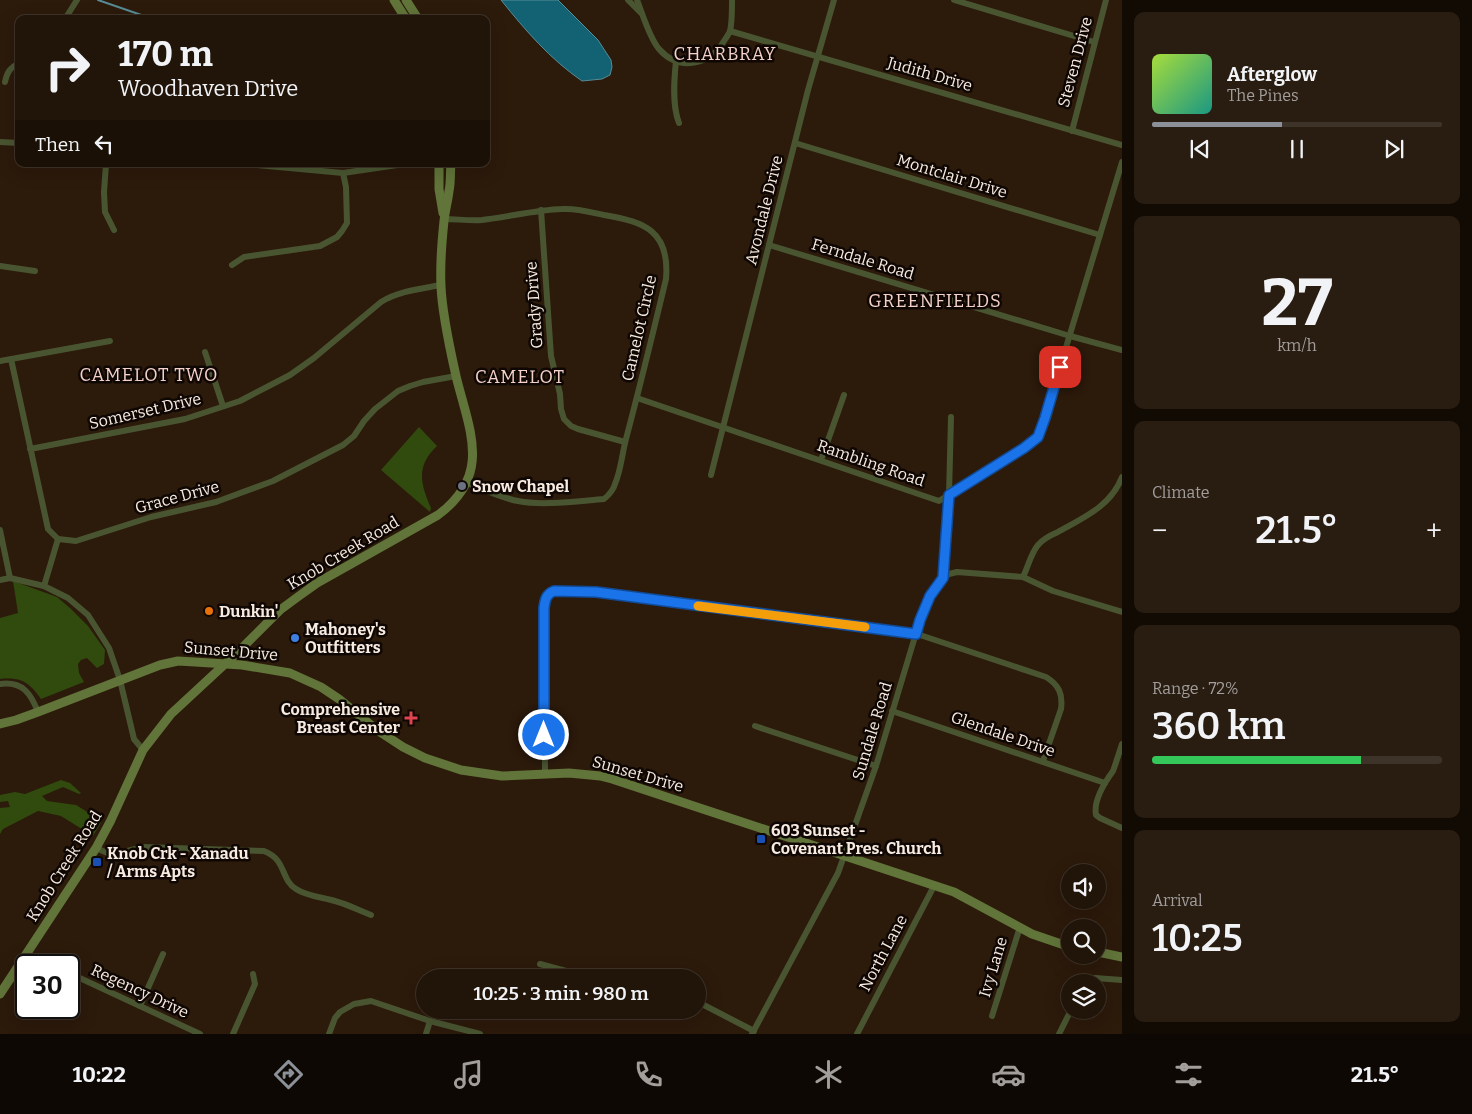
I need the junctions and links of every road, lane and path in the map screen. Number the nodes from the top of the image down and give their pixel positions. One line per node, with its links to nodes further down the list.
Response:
1 (77, 0): 10 (street)
2 (394, 0): 11 (main road)
3 (406, 0): 12 (main road)
4 (628, 0): 13 (street)
5 (637, 0): 13 (street)
6 (732, 0): 14 (street)
7 (834, 0): 16 (street, Avondale Drive)
8 (954, 0): 15 (street)
9 (1106, 0): 15 (street, Steven Drive)
10 (68, 15)
11 (403, 15)
12 (414, 15)
13 (643, 16): 17 (street)
14 (730, 31): 16 (street, Judith Drive); 17 (street)
15 (1094, 42): 21 (street, Steven Drive)
16 (819, 56): 21 (street, Judith Drive); 23 (street, Avondale Drive)
17 (676, 61): 20 (street)
18 (15, 66): 19 (street)
19 (5, 82)
20 (679, 124)
21 (1072, 131): 25 (street, Judith Drive)
22 (0, 142): 24 (street)
23 (796, 143): 38 (street, Montclair Drive); 39 (street, Avondale Drive)
24 (15, 144)
25 (1122, 145)
26 (1122, 162): 38 (street, Rambling Road)
27 (106, 167): 37 (street)
28 (278, 167): 33 (street)
29 (384, 167): 33 (street)
30 (439, 167): 36 (main road, Knob Creek Road)
31 (443, 167): 34 (main road)
32 (451, 167): 34 (main road, Knob Creek Road)
33 (343, 173): 40 (street)
34 (450, 190): 36 (main road, Knob Creek Road)
35 (541, 210): 36 (street, Camelot Circle); 52 (street, Camelot Circle); 56 (street, Grady Drive)
36 (444, 219): 43 (main road, Knob Creek Road)
37 (114, 230)
38 (1100, 235): 44 (street, Rambling Road)
39 (769, 245): 44 (street, Ferndale Road); 55 (street, Avondale Drive)
40 (232, 265)
41 (0, 266): 42 (street)
42 (35, 272)
43 (441, 286): 50 (main road, Knob Creek Road); 53 (street, Somerset Drive)
44 (1070, 336): 46 (street, Ferndale Road); 63 (street, Rambling Road)
45 (110, 341): 48 (street)
46 (1122, 350)
47 (205, 352): 53 (street)
48 (12, 360): 49 (street); 57 (street)
49 (0, 361)
50 (456, 376): 61 (main road, Knob Creek Road); 65 (street, Grace Drive)
51 (844, 395): 58 (street)
52 (637, 398): 55 (street, Rambling Road); 56 (street, Camelot Circle)
53 (223, 406): 57 (street, Somerset Drive)
54 (951, 418): 63 (street, Sundale Road)
55 (723, 427): 58 (street, Rambling Road); 59 (street, Avondale Drive)
56 (625, 442): 61 (street, Camelot Circle)
57 (30, 449): 65 (street)
58 (821, 460): 63 (street, Rambling Road)
59 (711, 475)
60 (1122, 477): 62 (street)
61 (467, 483): 73 (main road, Knob Creek Road)
62 (1119, 492): 66 (street)
63 (949, 495): 68 (street, Sundale Road)
64 (0, 530): 67 (street)
65 (58, 539): 70 (street)
66 (1023, 577): 68 (street); 71 (street)
67 (10, 578): 69 (street); 70 (street)
68 (943, 578): 72 (street, Sundale Road)
69 (0, 580)
70 (44, 586): 74 (street)
71 (1122, 612)
72 (916, 634): 76 (street, Sundale Road); 82 (street); 85 (street)
73 (227, 664): 74 (main road, Sunset Drive); 81 (main road, Knob Creek Road); 85 (main road, Sunset Drive)
74 (120, 680): 77 (main road, Sunset Drive); 81 (street)
75 (0, 684): 77 (street)
76 (892, 711): 82 (street, Glendale Drive); 83 (street, Sundale Road)
77 (38, 712): 78 (main road, Sunset Drive)
78 (0, 724)
79 (755, 726): 83 (street)
80 (1122, 744): 84 (street)
81 (143, 750): 88 (main road, Knob Creek Road)
82 (1043, 761): 86 (street, Glendale Drive)
83 (876, 766): 89 (street, Sundale Road)
84 (1118, 770): 86 (street)
85 (544, 773): 89 (main road, Sunset Drive)
86 (1105, 783): 87 (street)
87 (1122, 828)
88 (96, 848): 91 (street); 94 (main road, Knob Creek Road)
89 (845, 857): 90 (main road, Sunset Drive); 111 (street, Sundale Road)
90 (934, 886): 92 (main road, Sunset Drive); 117 (street, North Lane)
91 (371, 915)
92 (1020, 927): 93 (main road, Sunset Drive); 108 (street, Ivy Lane)
93 (1061, 945)
94 (27, 954)
95 (163, 954): 106 (street)
96 (1106, 954): 97 (main road)
97 (1122, 957)
98 (540, 964): 99 (street)
99 (559, 969)
100 (15, 972): 105 (main road, Knob Creek Road)
101 (253, 974): 113 (street)
102 (80, 978): 106 (street, Regency Drive)
103 (1106, 979): 104 (street)
104 (1122, 980)
105 (0, 994)
106 (140, 1006): 112 (street, Regency Drive)
107 (706, 1006): 111 (street)
108 (992, 1016)
109 (1066, 1019): 118 (street)
110 (430, 1021): 114 (street); 115 (street); 116 (street)
111 (753, 1032)
112 (200, 1034)
113 (233, 1034)
114 (329, 1034)
115 (426, 1034)
116 (480, 1034)
117 (857, 1034)
118 (1059, 1034)

